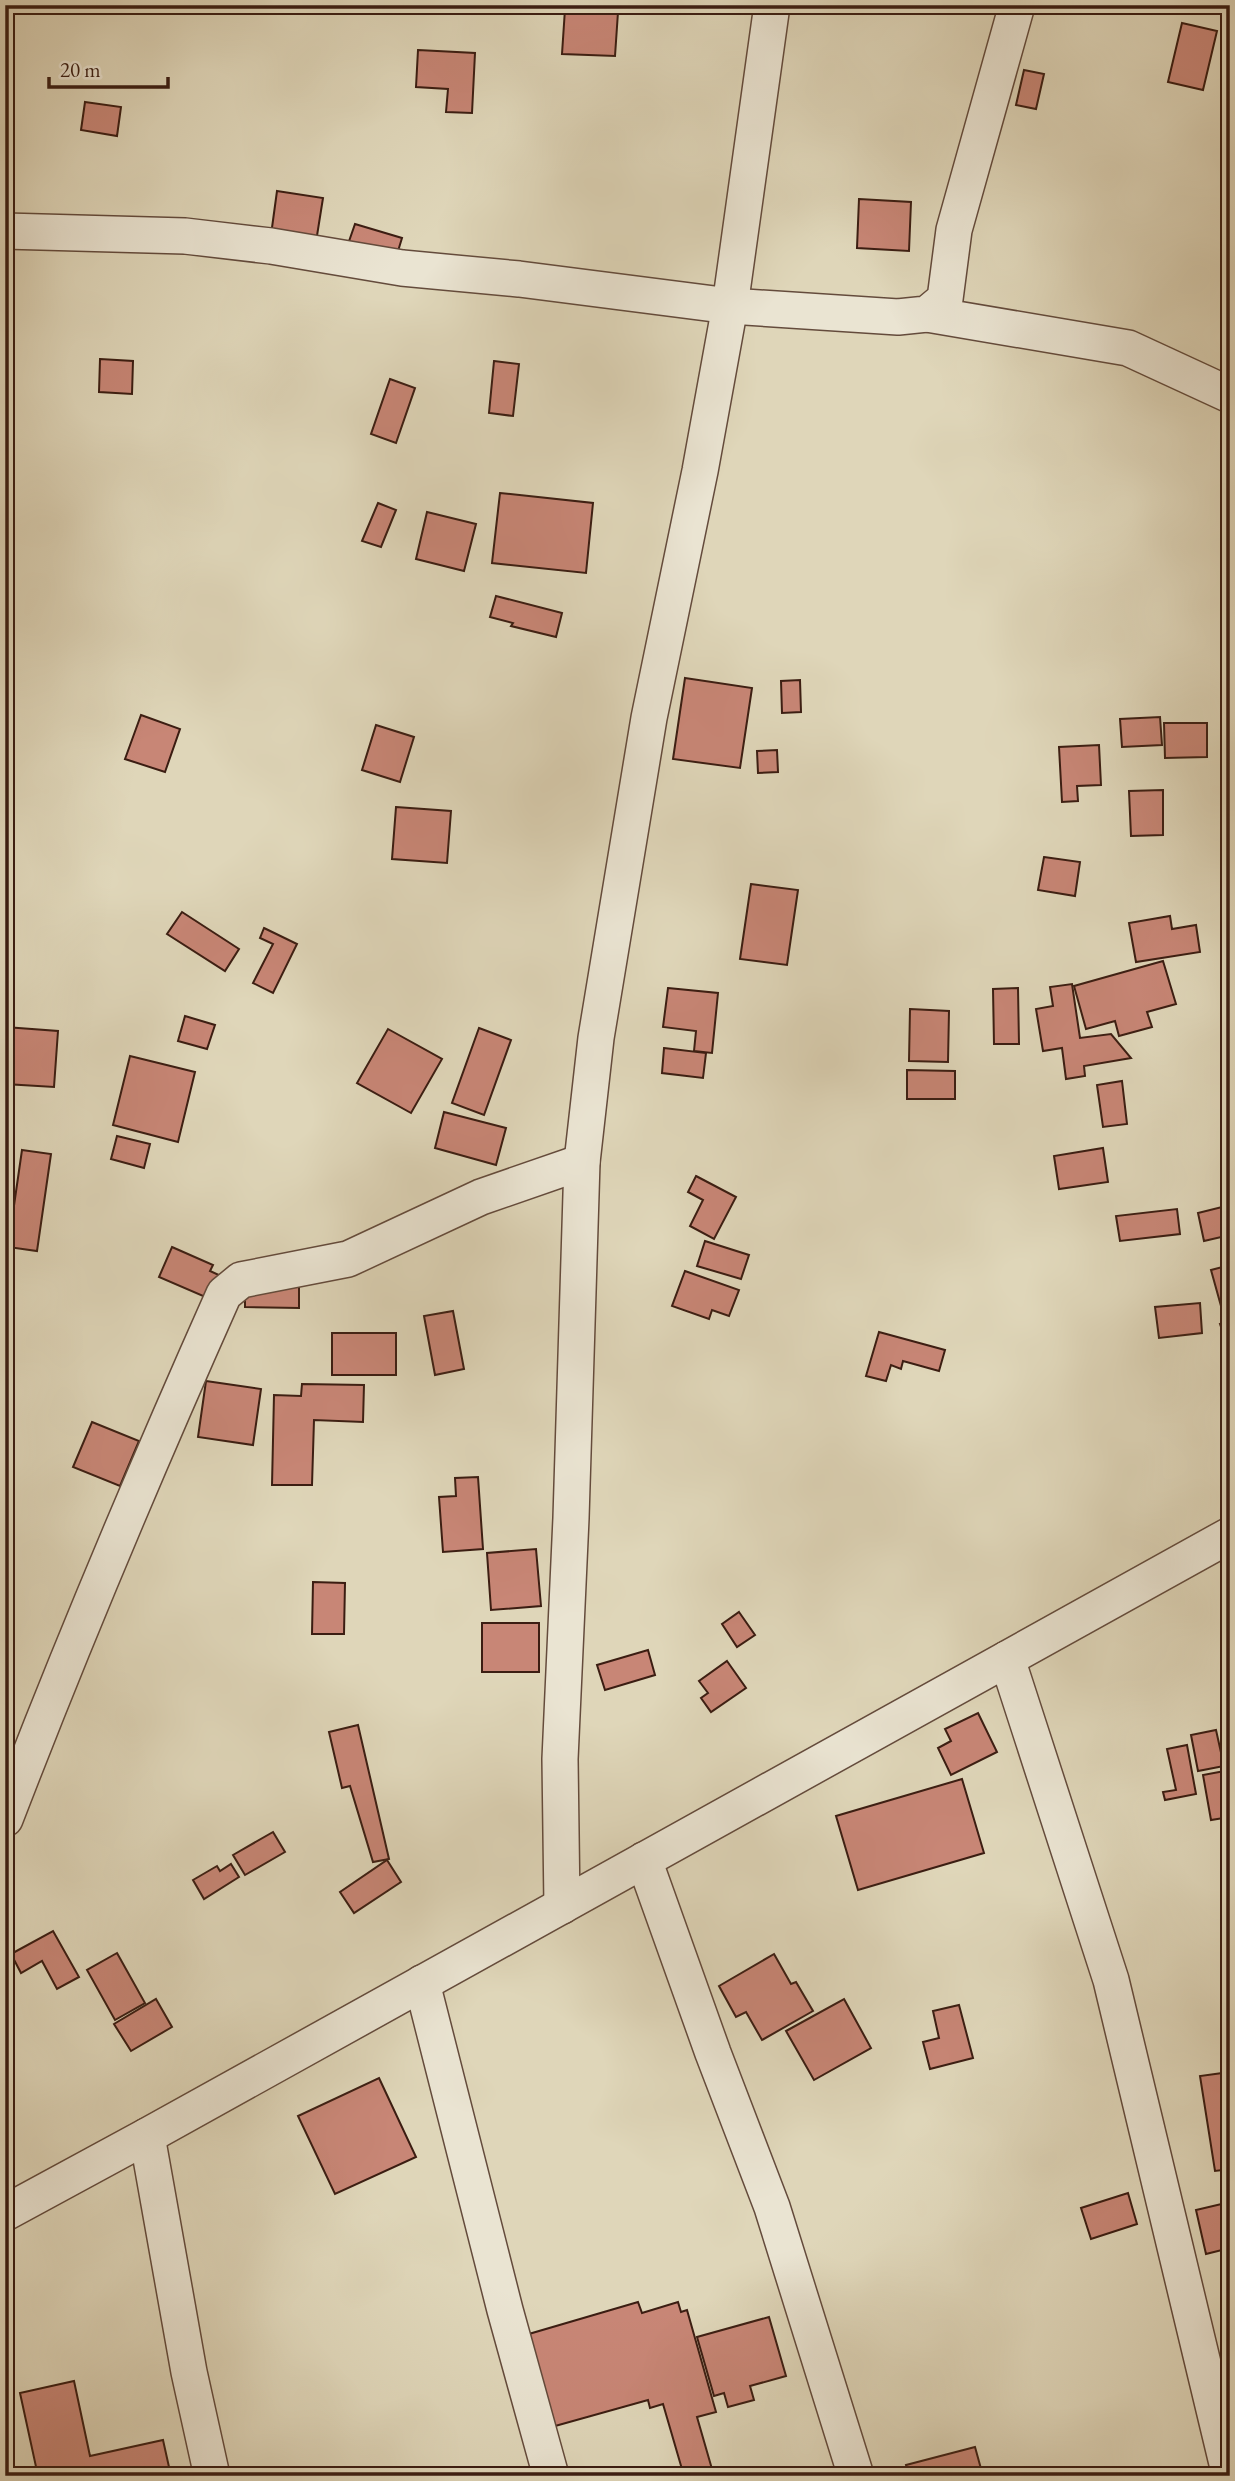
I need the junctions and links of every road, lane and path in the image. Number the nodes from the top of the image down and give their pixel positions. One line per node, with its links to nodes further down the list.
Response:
1 (772, 5): 4 (street)
2 (1017, 5): 5 (street)
3 (5, 231): 4 (street)
4 (730, 306): 5 (street); 7 (street)
5 (927, 314): 6 (street)
6 (1230, 395)
7 (582, 1162): 10 (street); 12 (street)
8 (1230, 1535): 9 (street)
9 (1007, 1659): 11 (street); 19 (street)
10 (5, 1819)
11 (644, 1860): 12 (street); 18 (street)
12 (562, 1906): 13 (street)
13 (422, 1983): 14 (street); 17 (street)
14 (147, 2136): 15 (street); 16 (street)
15 (5, 2213)
16 (212, 2476)
17 (551, 2476)
18 (856, 2476)
19 (1230, 2476)

